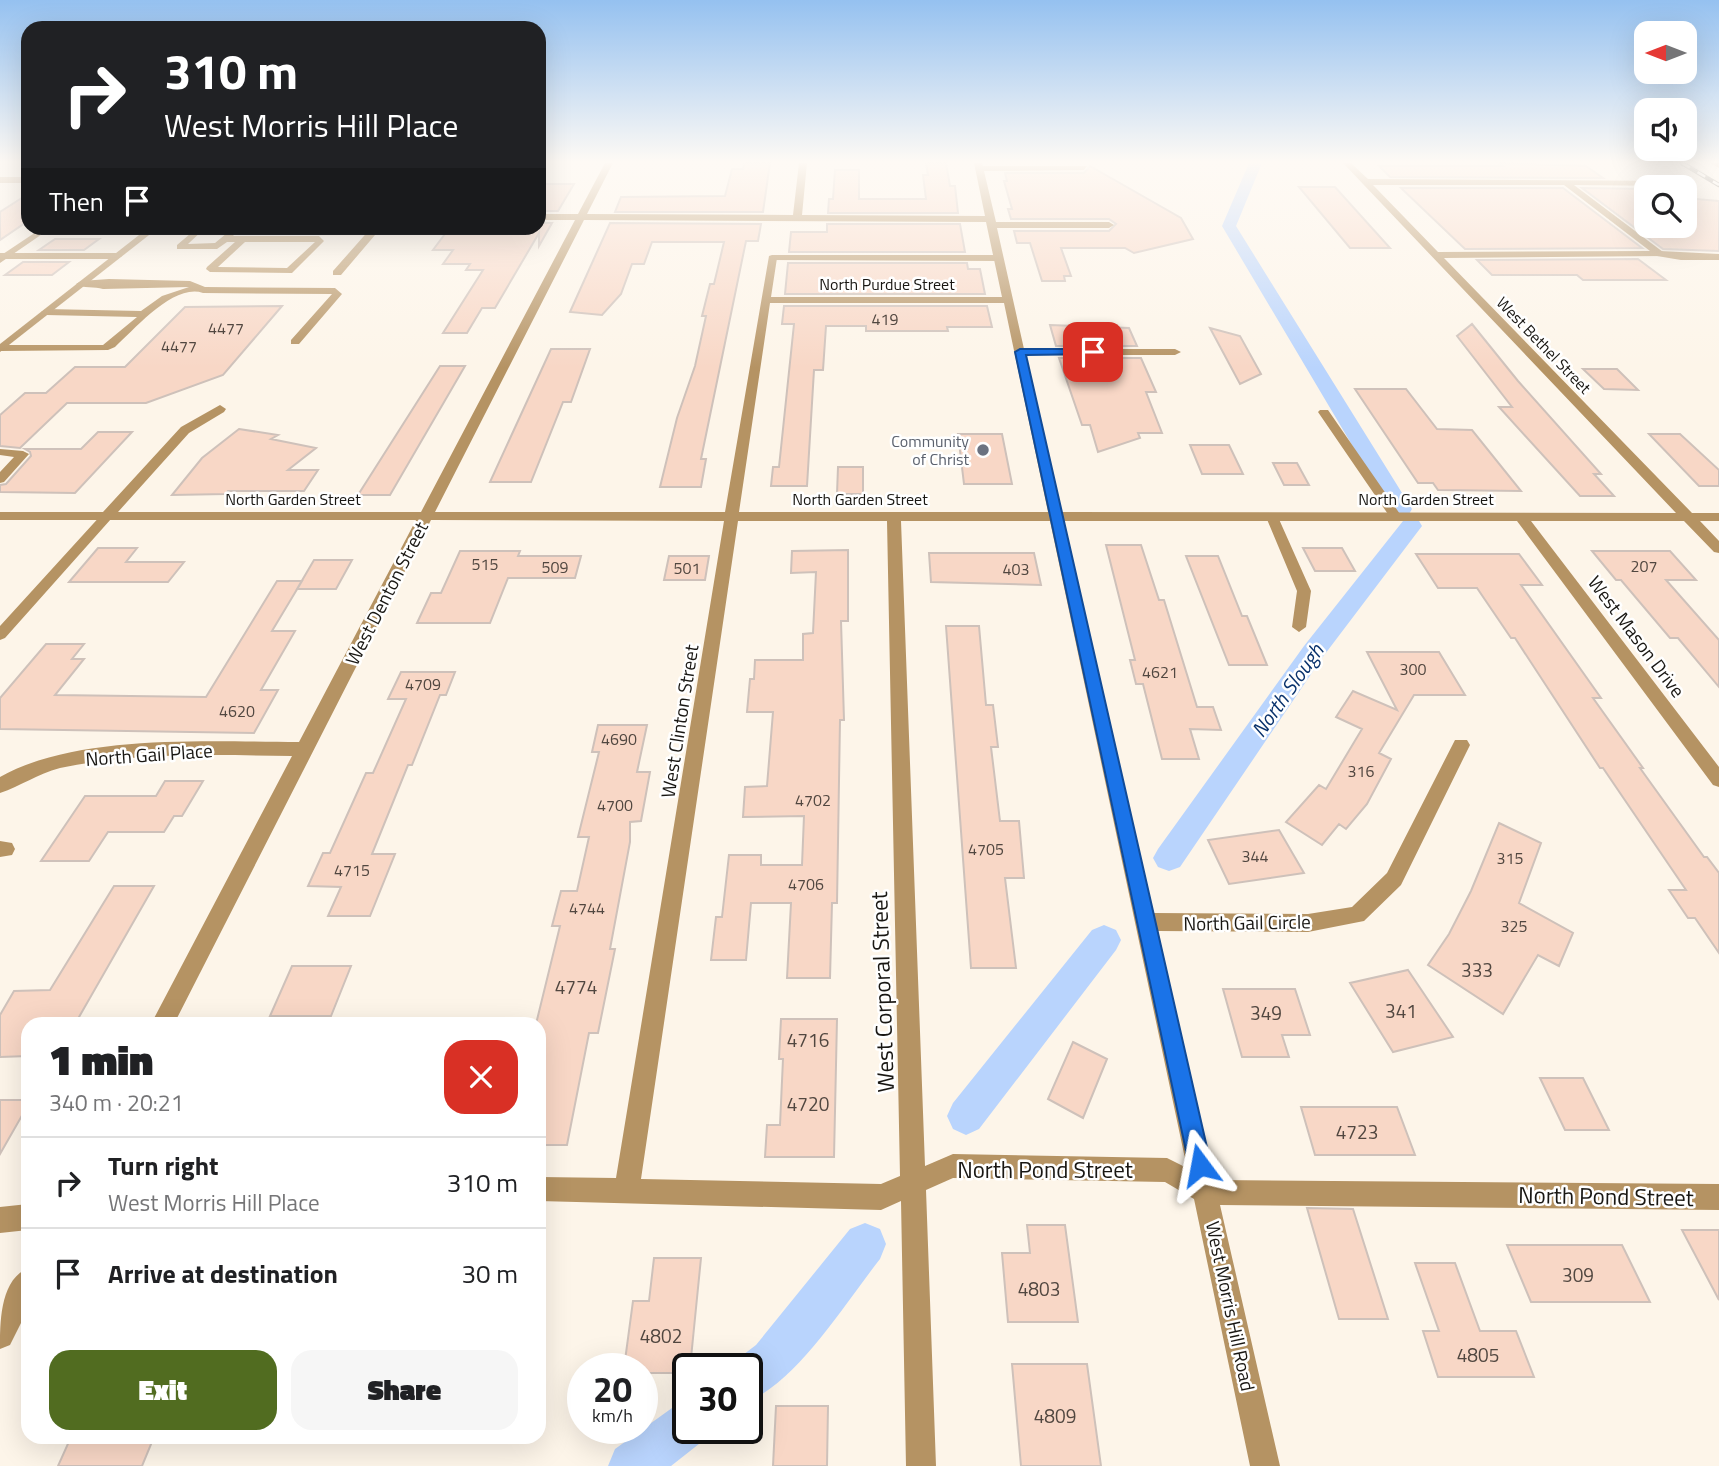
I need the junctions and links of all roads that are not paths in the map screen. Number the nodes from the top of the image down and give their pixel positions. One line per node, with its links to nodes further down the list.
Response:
1 (574, 231): 36 (street, West Denton Street)
2 (994, 231): 18 (street, West Morris Hill Road)
3 (1413, 231): 13 (street, West Bethel Street)
4 (1630, 231): 12 (street)
5 (36, 235): 16 (lane)
6 (144, 235): 14 (street)
7 (193, 235): 10 (lane)
8 (229, 235): 10 (lane)
9 (370, 235): 19 (street)
10 (225, 239): 11 (lane)
11 (243, 239): 11 (lane)
12 (1660, 254): 13 (street); 15 (lane)
13 (1436, 255): 43 (street, West Bethel Street)
14 (117, 256): 16 (street); 20 (street)
15 (1719, 257)
16 (2, 258)
17 (772, 258): 18 (lane); 22 (street, West Clinton Street)
18 (999, 258): 23 (street, West Morris Hill Road)
19 (337, 273)
20 (81, 284): 21 (lane); 24 (street)
21 (197, 287): 25 (lane); 26 (lane)
22 (765, 300): 23 (street, North Purdue Street); 37 (street, West Clinton Street)
23 (1008, 300): 28 (street, West Morris Hill Road)
24 (46, 312): 25 (lane); 27 (street)
25 (145, 312): 27 (lane)
26 (295, 342)
27 (1, 348)
28 (1020, 352): 29 (street); 39 (street, West Morris Hill Road)
29 (1175, 352)
30 (220, 409): 35 (street)
31 (1324, 412): 41 (lane)
32 (0, 452): 33 (lane)
33 (0, 479)
34 (0, 516): 35 (street, North Garden Street)
35 (107, 516): 36 (street, North Garden Street); 47 (lane)
36 (426, 516): 37 (street, North Garden Street); 49 (street, West Denton Street)
37 (732, 517): 38 (street, North Garden Street); 56 (street, West Clinton Street)
38 (894, 517): 39 (street, North Garden Street); 54 (street, West Corporal Street)
39 (1056, 517): 40 (street, North Garden Street); 52 (street, West Morris Hill Road)
40 (1272, 517): 41 (street, North Garden Street); 46 (lane)
41 (1396, 517): 42 (street, North Garden Street)
42 (1521, 517): 43 (street, North Garden Street); 50 (street, West Mason Drive)
43 (1688, 517): 44 (street, North Garden Street); 45 (street, West Bethel Street)
44 (1719, 517)
45 (1719, 550)
46 (1299, 627)
47 (0, 635)
48 (1461, 745): 52 (street, North Gail Circle)
49 (305, 749): 51 (street, North Gail Place); 53 (street, West Denton Street)
50 (1719, 780)
51 (0, 786)
52 (1146, 922): 57 (street, West Morris Hill Road)
53 (166, 1017)
54 (914, 1182): 56 (street, North Pond Street); 57 (street, North Pond Street); 63 (street, West Corporal Street)
55 (546, 1189): 56 (street, North Pond Street)
56 (627, 1189)
57 (1206, 1192): 58 (street, North Pond Street); 64 (street, West Morris Hill Road)
58 (1719, 1197)
59 (21, 1219): 60 (street)
60 (0, 1220)
61 (21, 1294): 62 (street)
62 (0, 1335)
63 (921, 1466)
64 (1265, 1466)

